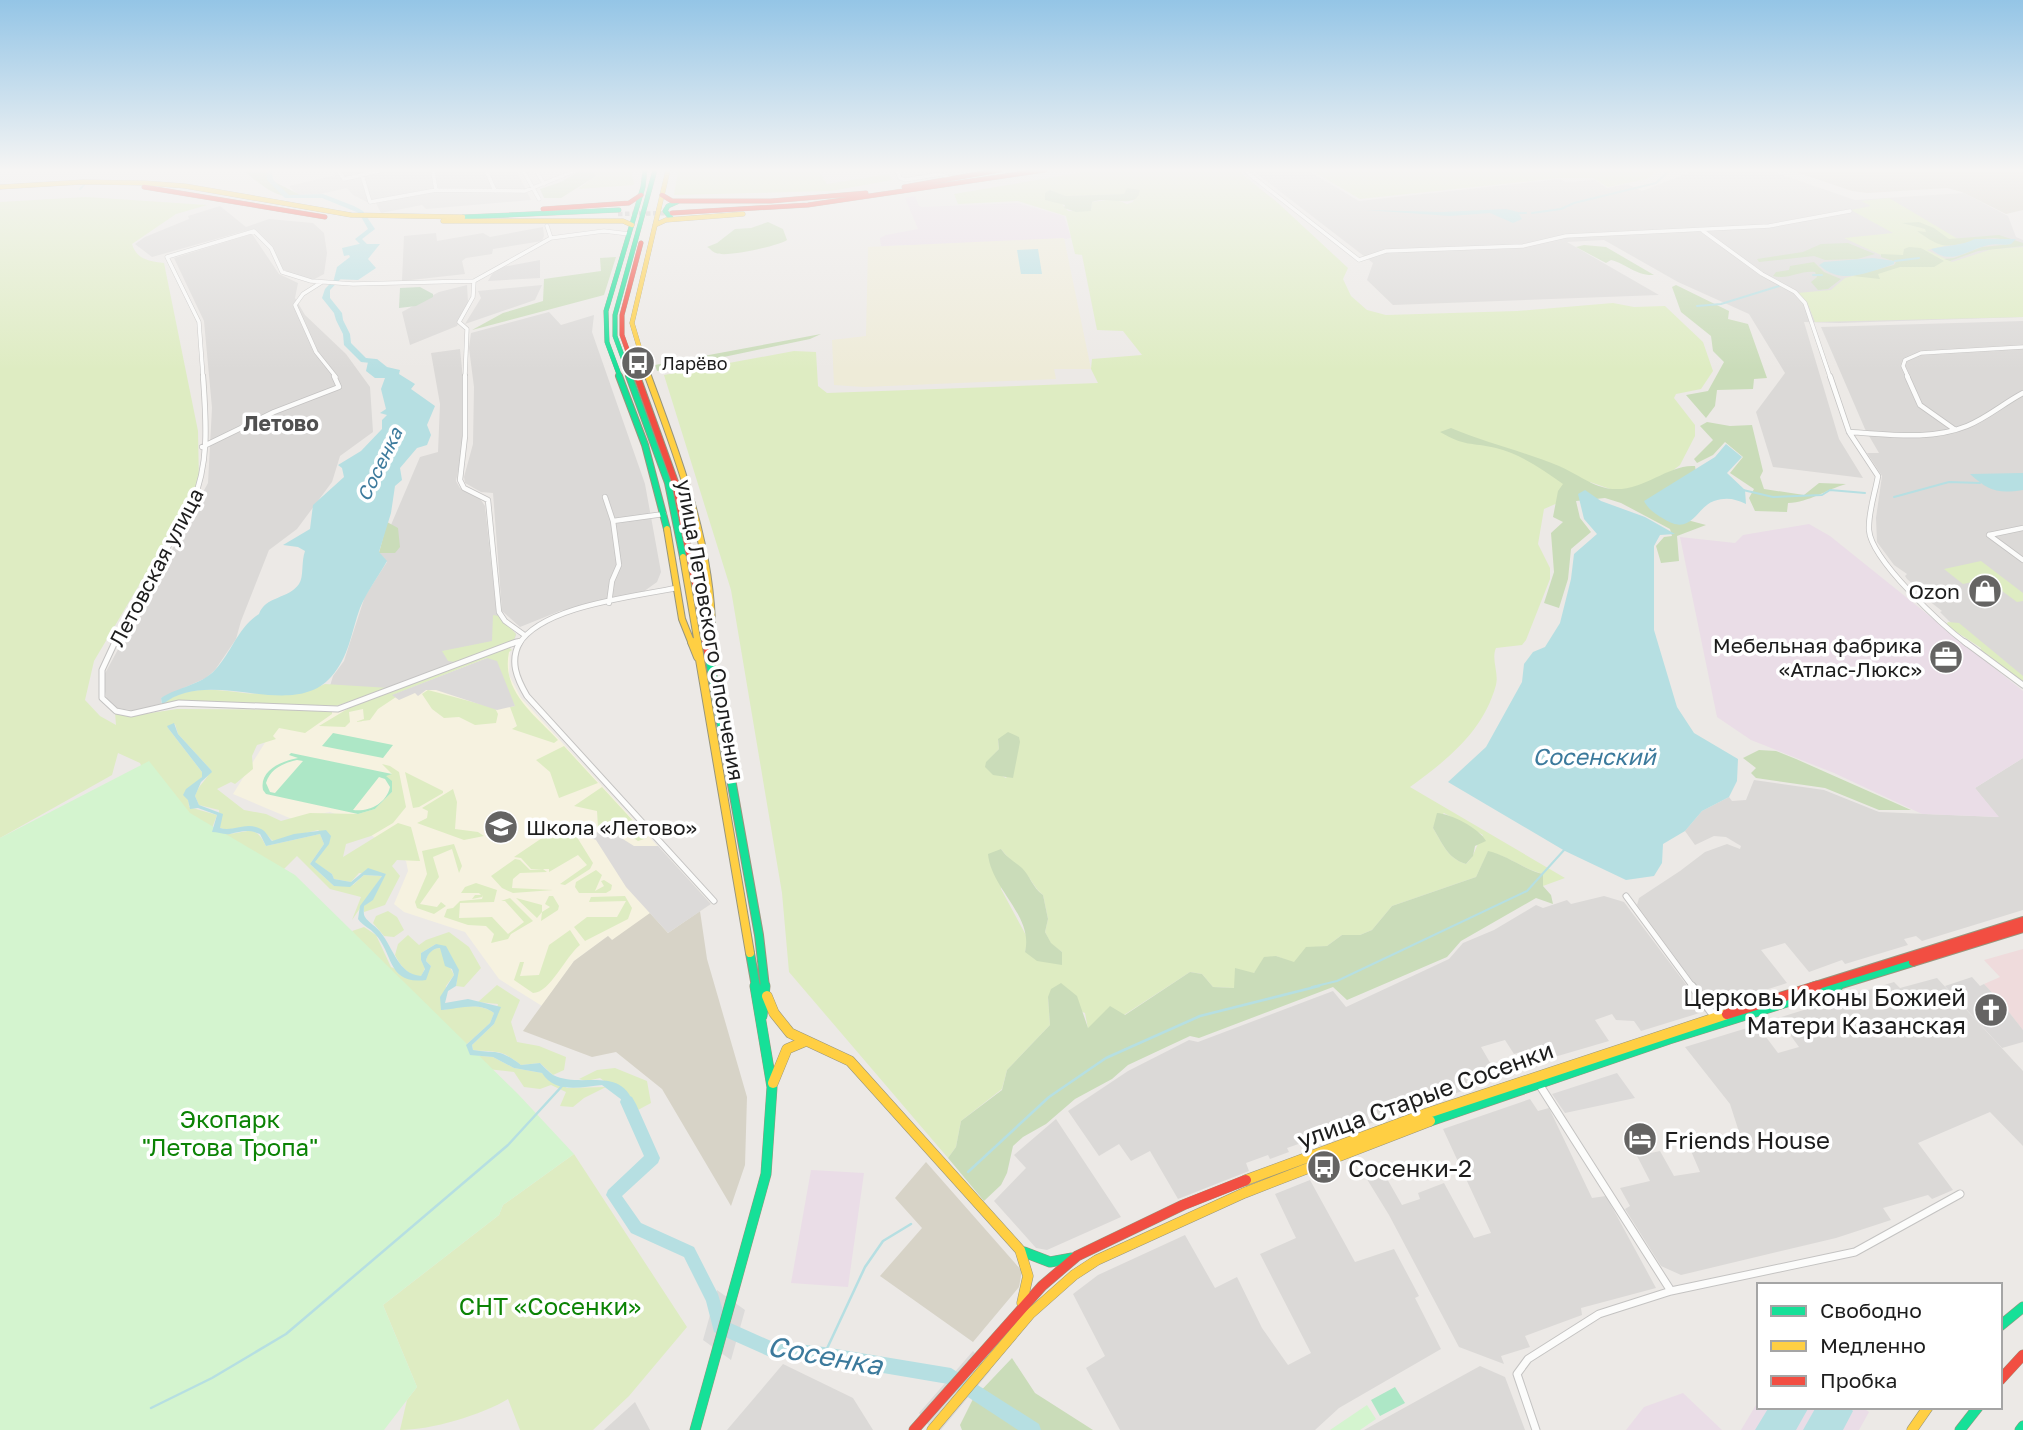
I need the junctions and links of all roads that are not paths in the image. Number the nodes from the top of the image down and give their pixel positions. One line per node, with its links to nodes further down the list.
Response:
1 (235, 237): 22 (street, Летовская улица)
2 (260, 237): 16 (street, Летовская улица)
3 (561, 237): 10 (street)
4 (628, 237): 12 (main road)
5 (640, 237): 13 (main road, улица Летовского Ополчения)
6 (652, 237): 11 (main road)
7 (1329, 237): 8 (street)
8 (1563, 237)
9 (1711, 237): 21 (street)
10 (551, 238): 15 (street)
11 (648, 250): 13 (main road); 30 (main road)
12 (624, 251): 13 (main road); 17 (main road)
13 (635, 254): 14 (main road, улица Летовского Ополчения); 32 (main road, улица Летовского Ополчения)
14 (628, 271): 17 (main road); 32 (main road, улица Летовского Ополчения)
15 (474, 281): 16 (street, Летовская улица); 33 (street)
16 (322, 282): 22 (street)
17 (610, 294): 24 (main road)
18 (2023, 347): 20 (street)
19 (2023, 393): 20 (street)
20 (1954, 429): 21 (street)
21 (1849, 432): 37 (street)
22 (202, 447): 34 (street, Летовская улица)
23 (606, 497): 25 (street)
24 (664, 514): 25 (street); 28 (main road)
25 (613, 521): 29 (street)
26 (2023, 528): 27 (street)
27 (2023, 559)
28 (677, 588): 29 (street); 31 (main road)
29 (609, 603): 33 (street)
30 (713, 612): 32 (main road); 35 (main road)
31 (682, 619): 32 (main road); 36 (main road)
32 (698, 620): 35 (main road, улица Летовского Ополчения); 36 (main road, улица Летовского Ополчения)
33 (523, 634): 34 (street)
34 (519, 641): 39 (street)
35 (711, 658): 42 (main road, улица Летовского Ополчения)
36 (703, 669): 44 (main road, улица Летовского Ополчения)
37 (2023, 685)
38 (1626, 896): 43 (street)
39 (714, 901)
40 (2023, 921): 43 (main road, улица Старые Сосенки)
41 (2023, 928): 46 (main road, улица Старые Сосенки)
42 (765, 988): 44 (main road, улица Летовского Ополчения); 45 (main road)
43 (1714, 1016): 46 (main road, улица Старые Сосенки)
44 (761, 1024): 47 (main road, улица Летовского Ополчения)
45 (807, 1041): 47 (main road); 49 (main road)
46 (1535, 1079): 50 (main road, улица Старые Сосенки); 51 (street); 61 (main road, улица Старые Сосенки)
47 (772, 1087): 59 (main road, улица Летовского Ополчения)
48 (1960, 1194): 51 (street)
49 (1020, 1250): 50 (main road); 53 (main road)
50 (1077, 1256): 53 (main road, улица Старые Сосенки)
51 (1671, 1291): 62 (street)
52 (2023, 1307): 54 (main road)
53 (1019, 1309): 60 (main road, улица Старые Сосенки)
54 (2002, 1324)
55 (2023, 1355): 56 (main road)
56 (2002, 1378)
57 (1927, 1409): 63 (main road)
58 (1976, 1409): 64 (main road)
59 (695, 1430)
60 (914, 1430)
61 (932, 1430)
62 (1536, 1430)
63 (1912, 1430)
64 (1960, 1430)

